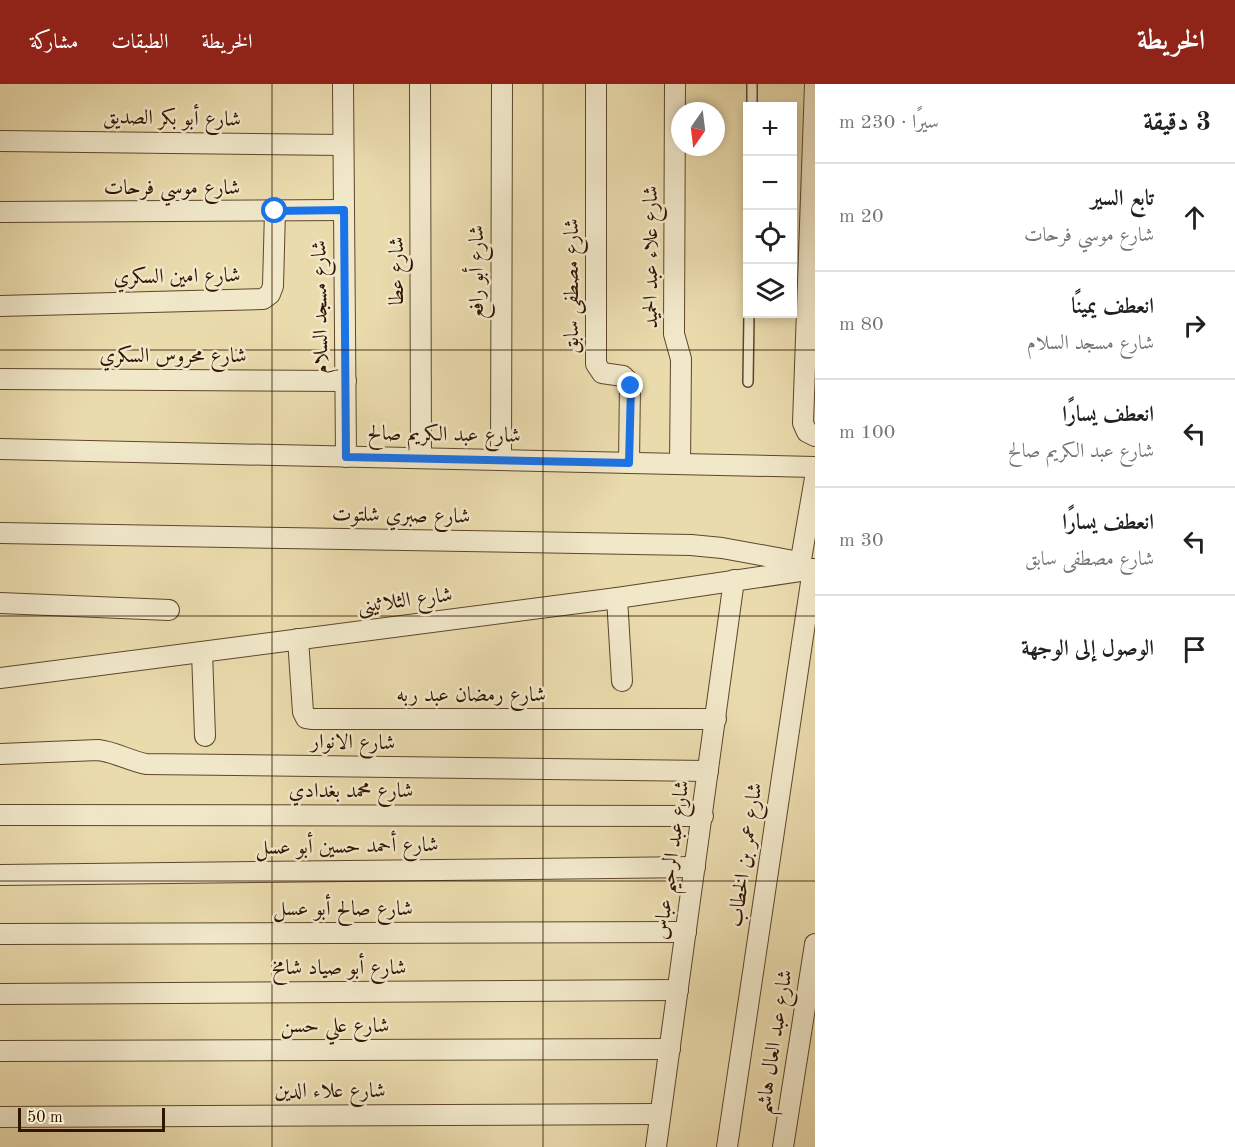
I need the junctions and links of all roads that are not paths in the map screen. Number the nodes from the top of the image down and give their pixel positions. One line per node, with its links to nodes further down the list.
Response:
1 (343, 84): 10 (street, شارع مسجد السلام)
2 (420, 84): 23 (street, شارع عطا)
3 (502, 84): 24 (street, شارع أبو رافع)
4 (596, 84): 25 (street, شارع مصطفى سابق)
5 (675, 84): 26 (street, شارع علاء عبد الحميد)
6 (752, 84): 8 (lane)
7 (815, 84): 14 (street)
8 (752, 102)
9 (0, 141): 10 (street, شارع أبو بكر الصديق)
10 (343, 145): 11 (street, شارع مسجد السلام)
11 (344, 210): 12 (street, شارع موسي فرحات); 18 (street, شارع مسجد السلام)
12 (275, 211): 13 (street, شارع موسي فرحات); 15 (street, شارع امين السكري)
13 (0, 212)
14 (811, 295): 20 (street)
15 (0, 306)
16 (749, 318): 19 (lane)
17 (0, 379): 18 (street, شارع محروس السكري)
18 (346, 381): 22 (street, شارع مسجد السلام)
19 (748, 382)
20 (815, 436)
21 (0, 449): 22 (street, شارع عبد الكريم صالح)
22 (346, 457): 23 (street, شارع عبد الكريم صالح)
23 (421, 458): 24 (street, شارع عبد الكريم صالح)
24 (501, 460): 25 (street, شارع عبد الكريم صالح)
25 (629, 463): 26 (street, شارع عبد الكريم صالح)
26 (680, 464): 27 (street, شارع عبد الكريم صالح)
27 (815, 467)
28 (815, 478): 30 (street, شارع عمر بن الخطاب)
29 (0, 533): 30 (street, شارع صبري شلتوت)
30 (806, 568): 31 (street, شارع الثلاثينى); 57 (street, شارع عمر بن الخطاب)
31 (734, 580): 32 (street, شارع الثلاثينى); 39 (street, شارع عبد الرحيم عباس)
32 (617, 598): 35 (street, شارع الثلاثينى); 38 (street)
33 (0, 603): 34 (street)
34 (169, 610)
35 (298, 639): 36 (street, شارع الثلاثينى); 39 (street, شارع رمضان عبد ربه)
36 (202, 652): 37 (street, شارع الثلاثينى); 40 (street)
37 (0, 678)
38 (622, 681)
39 (716, 718): 42 (street, شارع عبد الرحيم عباس)
40 (205, 736)
41 (0, 754): 42 (street, شارع الانوار)
42 (708, 771): 44 (street, شارع عبد الرحيم عباس)
43 (0, 815): 44 (street, شارع محمد بغدادي)
44 (703, 816): 45 (street, شارع عبد الرحيم عباس)
45 (695, 867): 46 (street, شارع أحمد حسين أبو عسل); 47 (street, شارع عبد الرحيم عباس)
46 (0, 875)
47 (686, 932): 48 (street, شارع صالح أبو عسل); 50 (street, شارع عبد الرحيم عباس)
48 (0, 934)
49 (815, 944): 58 (street, شارع عبد العال هاشم)
50 (678, 990): 51 (street, شارع أبو صياد شامخ); 52 (street, شارع عبد الرحيم عباس)
51 (0, 994)
52 (670, 1049): 53 (street, شارع علي حسن); 54 (street, شارع عبد الرحيم عباس)
53 (0, 1051)
54 (660, 1114): 55 (street, شارع علاء الدين); 56 (street, شارع عبد الرحيم عباس)
55 (0, 1117)
56 (656, 1147)
57 (727, 1147)
58 (783, 1147)

